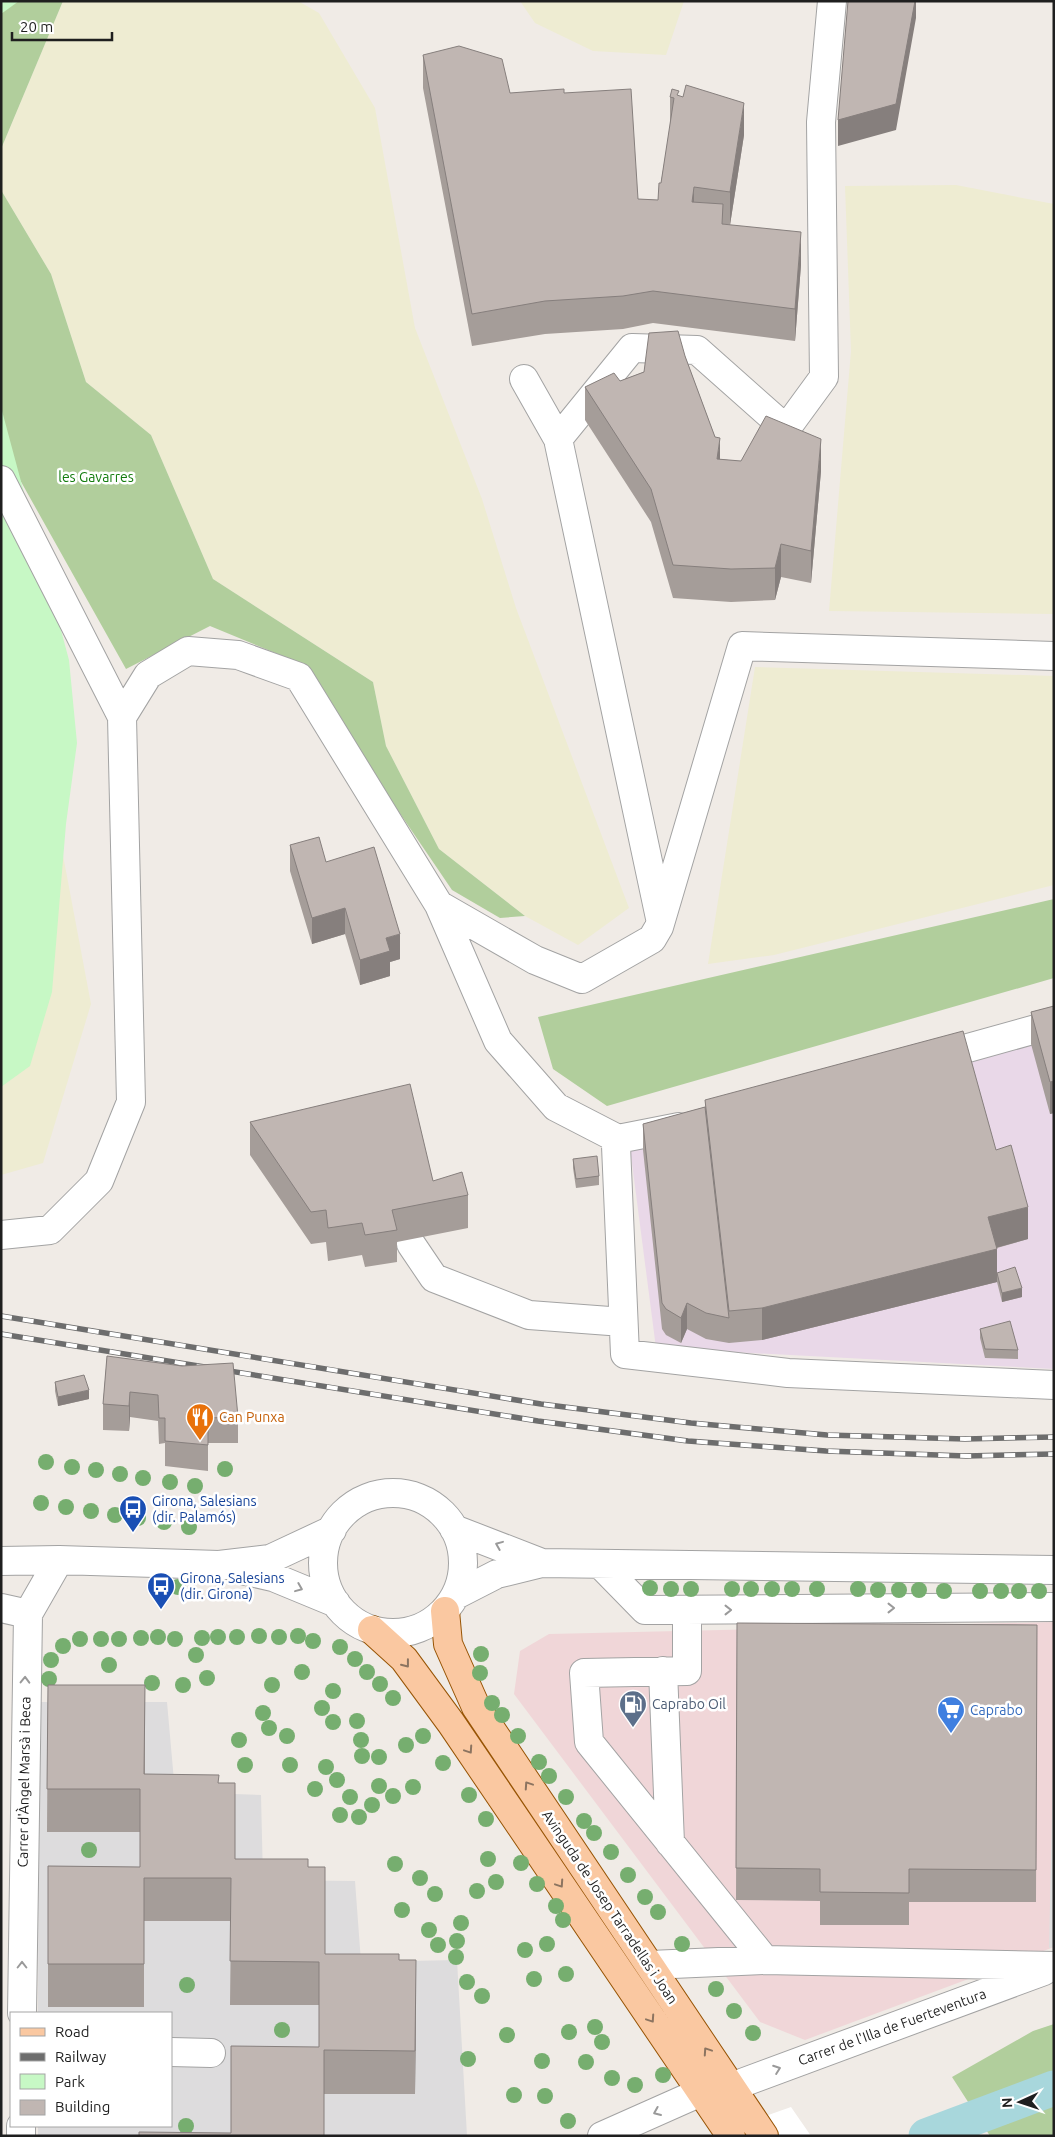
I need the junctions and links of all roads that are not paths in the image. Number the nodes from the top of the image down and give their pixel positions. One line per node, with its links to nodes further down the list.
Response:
1 (832, 1): 3 (street)
2 (524, 379): 3 (street)
3 (558, 439): 8 (street)
4 (1, 480): 6 (street)
5 (1054, 656): 8 (street)
6 (122, 717): 7 (street); 13 (street)
7 (439, 905): 8 (street); 12 (street)
8 (659, 927)
9 (1054, 1024): 10 (street)
10 (911, 1064)
11 (701, 1122): 12 (street)
12 (618, 1139): 15 (street)
13 (1, 1236)
14 (410, 1244): 15 (street)
15 (624, 1322): 16 (street)
16 (1054, 1385)
17 (454, 1529): 18 (street); 21 (street, one-way to 17); 26 (street)
18 (332, 1530): 23 (street); 25 (street)
19 (59, 1560): 20 (street); 23 (street); 30 (street, Carrer d'Àngel Marsà i Beca)
20 (1, 1561)
21 (542, 1563): 22 (street); 26 (street)
22 (600, 1564): 24 (street); 29 (street)
23 (218, 1565): 25 (street, one-way to 25)
24 (1054, 1570)
25 (336, 1603): 31 (street)
26 (450, 1603): 31 (street); 35 (main road, Avinguda de Josep Tarradellas i Joan, one-way to 26)
27 (1054, 1607): 29 (street, one-way to 27)
28 (1, 1608): 30 (street)
29 (687, 1610): 32 (street)
30 (28, 1614): 37 (street, Carrer d'Àngel Marsà i Beca, one-way to 30)
31 (372, 1630): 41 (main road, Avinguda de Josep Tarradellas i Joan, one-way to 41)
32 (663, 1671): 33 (street); 33 (street)
33 (670, 1843): 34 (street)
34 (766, 1960): 35 (street); 36 (street)
35 (650, 1966): 40 (main road, Avinguda de Josep Tarradellas i Joan, one-way to 35)
36 (1054, 1967): 40 (street, Carrer de l'Illa de Fuerteventura, one-way to 36)
37 (22, 2012)
38 (172, 2052): 39 (street)
39 (211, 2052)
40 (731, 2087): 42 (main road, Avinguda de Josep Tarradellas i Joan)
41 (701, 2092): 43 (main road, Avinguda de Josep Tarradellas i Joan); 44 (street, one-way to 44)
42 (759, 2128)
43 (728, 2132)
44 (602, 2136)

